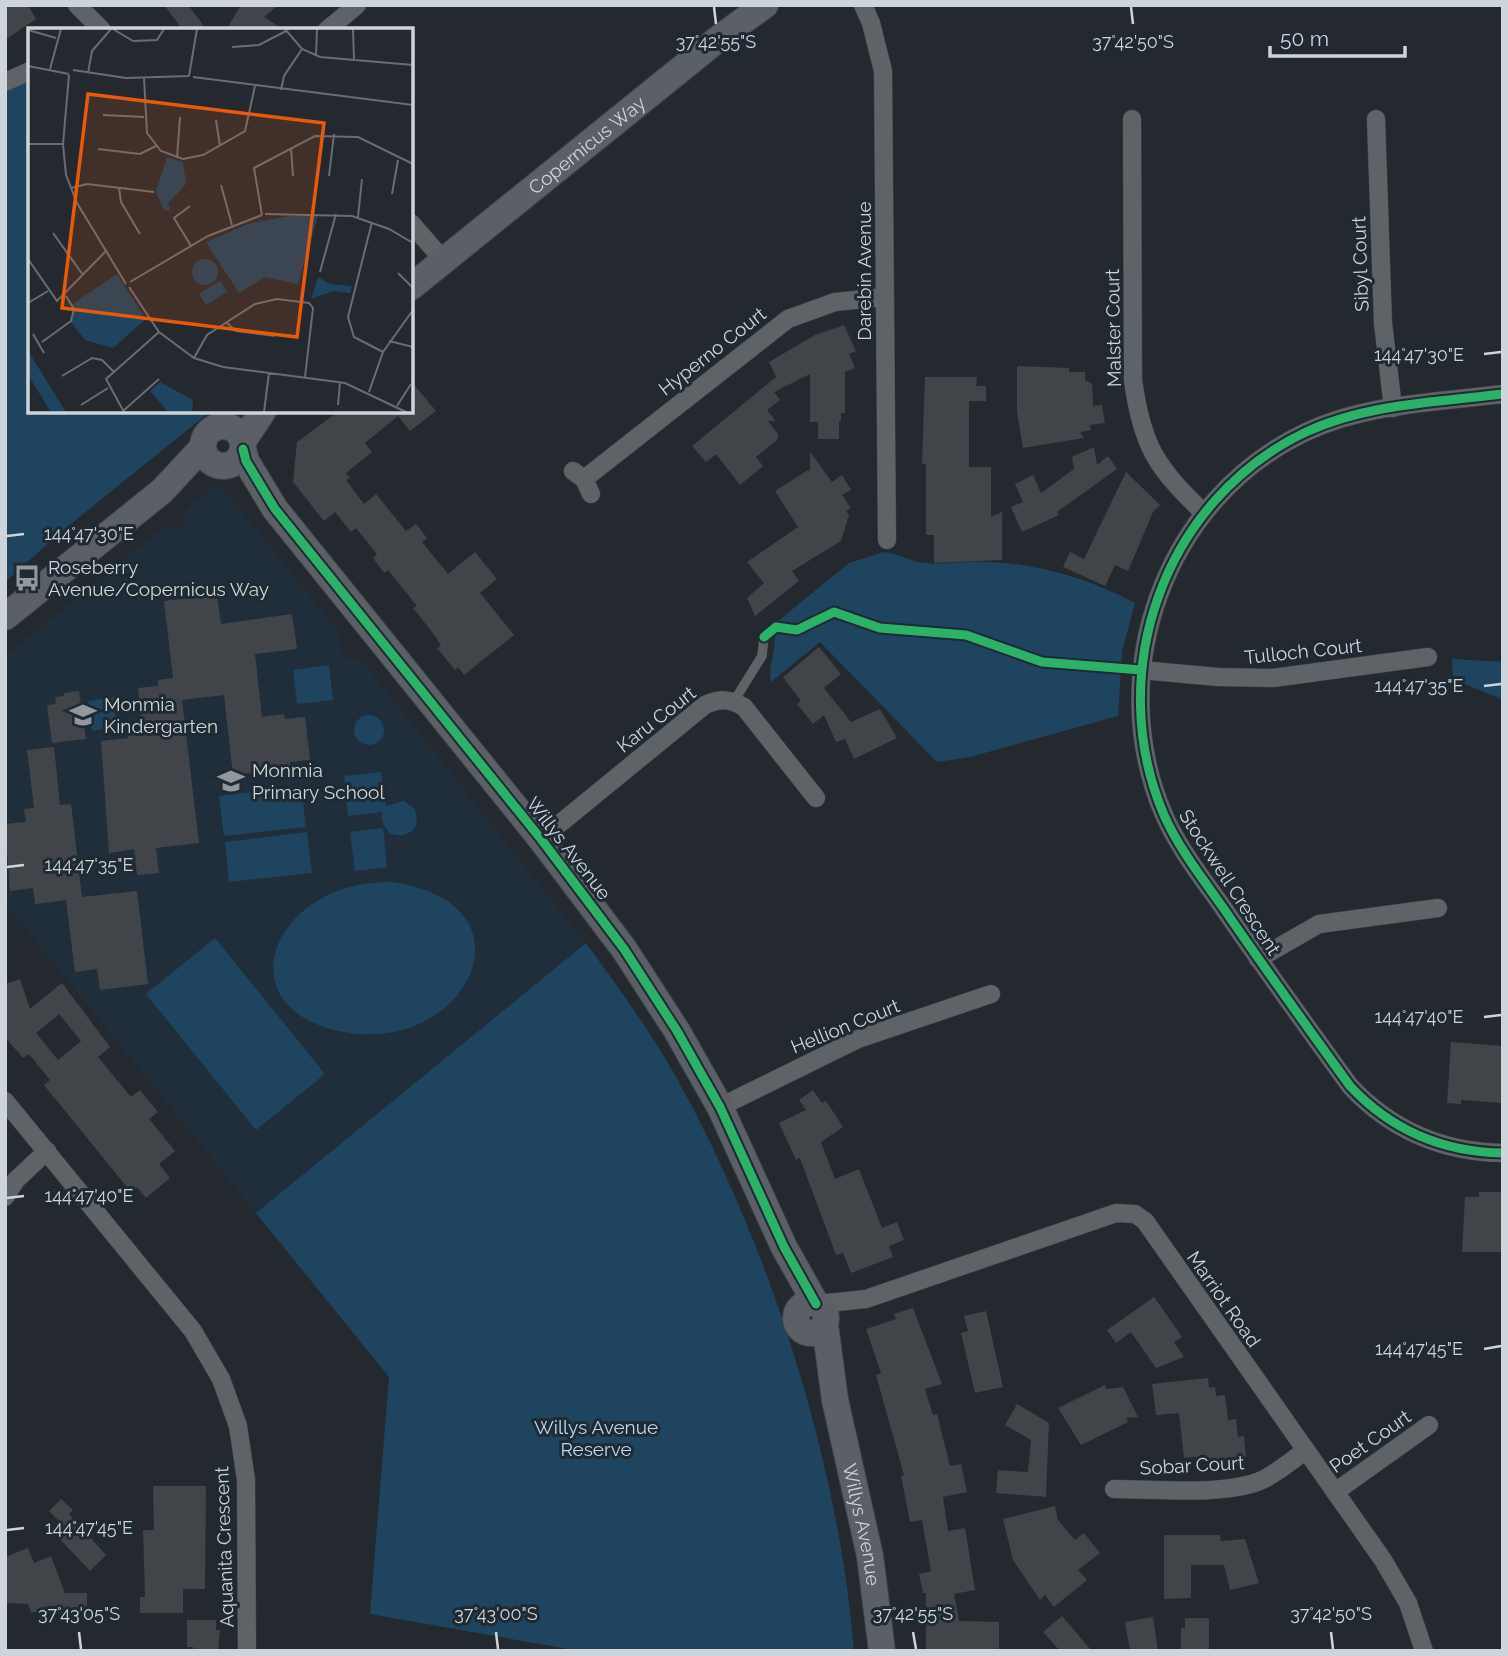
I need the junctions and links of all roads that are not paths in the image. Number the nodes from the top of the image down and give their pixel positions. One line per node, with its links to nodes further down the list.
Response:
1 (77, 5): 5 (street)
2 (357, 5): 6 (street)
3 (765, 5): 12 (street, Copernicus Way)
4 (863, 5): 14 (street, Darebin Avenue)
5 (91, 27)
6 (329, 28)
7 (28, 72): 8 (street)
8 (5, 82)
9 (1132, 118): 24 (street, Malster Court)
10 (1376, 119): 16 (street, Sibyl Court)
11 (413, 225): 12 (street)
12 (444, 261): 13 (street, Copernicus Way)
13 (413, 285)
14 (885, 297): 22 (street, Hyperno Court); 25 (street, Darebin Avenue)
15 (1503, 394): 16 (street, Stockwell Crescent)
16 (1393, 408): 24 (street, Stockwell Crescent)
17 (244, 413): 19 (street)
18 (262, 413): 20 (street)
19 (222, 425): 20 (street); 21 (street)
20 (243, 445): 21 (street); 23 (street, Willys Avenue)
21 (213, 460): 23 (street, Willys Avenue); 26 (street)
22 (583, 481)
23 (275, 509): 32 (street, Willys Avenue)
24 (1204, 513): 29 (street, Stockwell Crescent)
25 (886, 541)
26 (5, 617)
27 (764, 637): 30 (lane)
28 (1428, 657): 29 (street, Tulloch Court)
29 (1141, 670): 34 (street, Stockwell Crescent)
30 (734, 701): 31 (street); 32 (street, Karu Court)
31 (816, 798)
32 (541, 839): 37 (street, Willys Avenue)
33 (1438, 908): 34 (street)
34 (1258, 959): 39 (street, Stockwell Crescent)
35 (991, 995): 37 (street, Hellion Court)
36 (5, 1101): 38 (street, Aquanita Crescent)
37 (720, 1107): 41 (street, Willys Avenue)
38 (47, 1151): 40 (street); 46 (street, Aquanita Crescent)
39 (1503, 1153)
40 (5, 1197)
41 (814, 1317): 43 (street, Marriot Road); 47 (street, Willys Avenue)
42 (1429, 1424): 45 (street, Poet Court)
43 (1306, 1450): 44 (street, Sobar Court); 45 (street, Marriot Road)
44 (1114, 1489)
45 (1335, 1492): 48 (street, Marriot Road)
46 (247, 1651)
47 (883, 1651)
48 (1424, 1651)

